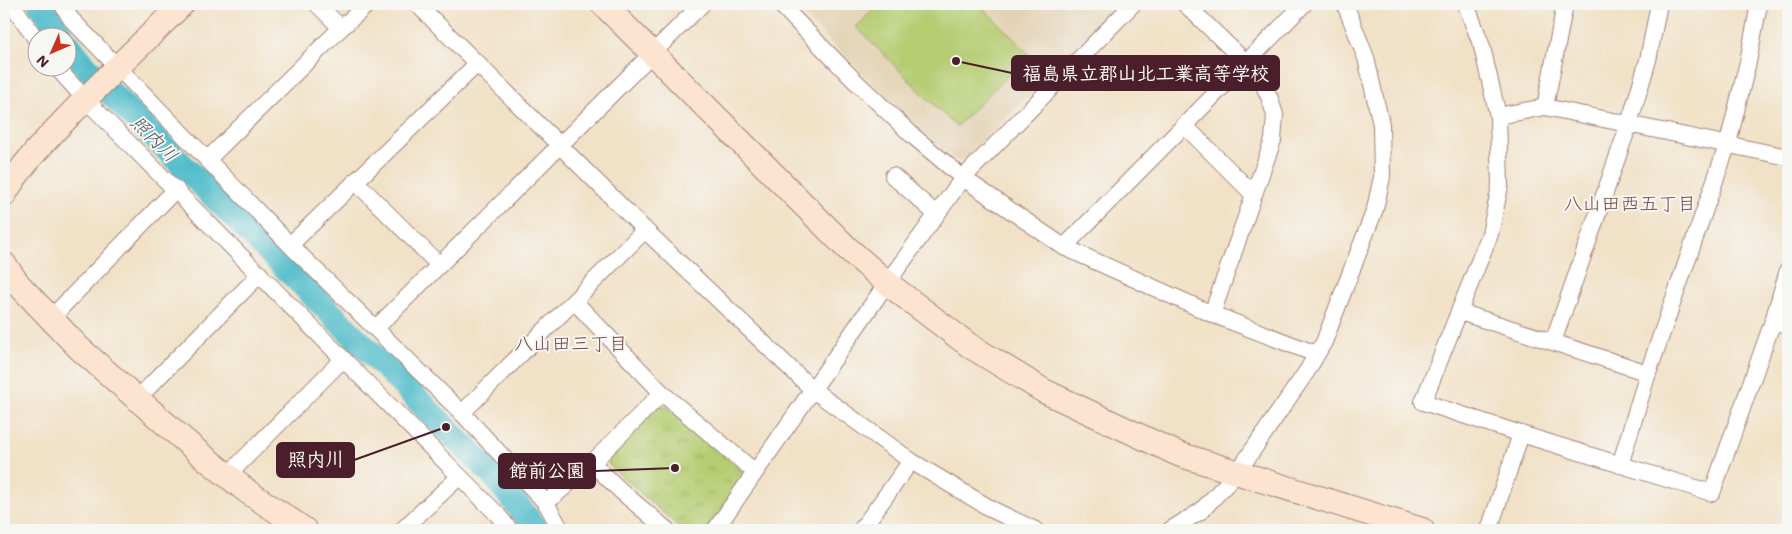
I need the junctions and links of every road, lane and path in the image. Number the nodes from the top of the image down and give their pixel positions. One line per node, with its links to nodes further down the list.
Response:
1 (12, 4): 18 (street)
2 (62, 4): 23 (street)
3 (182, 4): 23 (street)
4 (317, 4): 19 (street)
5 (368, 4): 19 (street)
6 (417, 4): 22 (street)
7 (603, 4): 20 (street)
8 (702, 4): 20 (street)
9 (780, 4): 35 (street)
10 (1133, 4): 35 (street)
11 (1185, 4): 21 (street)
12 (1304, 4): 21 (street)
13 (1345, 4): 56 (street)
14 (1466, 4): 27 (street)
15 (1566, 4): 26 (street)
16 (1659, 4): 28 (street)
17 (1757, 4): 30 (street)
18 (28, 28)
19 (341, 28): 33 (street)
20 (652, 53): 31 (street); 48 (street)
21 (1246, 62): 29 (street); 38 (street)
22 (478, 63): 31 (street); 36 (street)
23 (118, 67): 25 (street); 33 (street)
24 (66, 78): 25 (street)
25 (85, 99): 37 (street); 39 (street)
26 (1545, 107): 27 (street); 28 (street)
27 (1498, 116): 50 (street)
28 (1629, 124): 30 (street); 55 (street)
29 (1185, 126): 38 (street); 43 (street)
30 (1728, 143): 32 (street); 58 (street)
31 (561, 145): 41 (street); 45 (street)
32 (1788, 157)
33 (208, 159): 42 (street)
34 (893, 176): 40 (street)
35 (963, 178): 40 (street); 43 (street)
36 (355, 182): 42 (street); 45 (street)
37 (176, 189): 47 (street); 52 (street)
38 (1253, 194): 51 (street)
39 (4, 195)
40 (936, 214): 48 (street)
41 (645, 230): 49 (street); 59 (street)
42 (290, 245): 54 (street)
43 (1064, 247): 51 (street)
44 (4, 264): 52 (street)
45 (439, 265): 54 (street)
46 (1788, 270): 53 (street)
47 (260, 274): 57 (street); 61 (street)
48 (887, 283): 59 (street); 68 (street)
49 (574, 301): 60 (street); 62 (street)
50 (1460, 312): 55 (street); 63 (street)
51 (1212, 314): 56 (street)
52 (50, 319): 61 (street)
53 (1781, 324): 66 (street)
54 (376, 328): 62 (street)
55 (1553, 342): 58 (street)
56 (1316, 354): 68 (street)
57 (343, 359): 69 (street); 70 (street)
58 (1648, 373): 66 (street)
59 (813, 390): 64 (street); 67 (street)
60 (662, 393): 65 (street); 67 (street)
61 (137, 399): 69 (street)
62 (462, 413): 71 (street)
63 (1521, 434): 66 (street); 82 (street)
64 (911, 460): 78 (street); 79 (street)
65 (592, 463): 71 (street); 76 (street)
66 (1620, 465)
67 (755, 472): 77 (street)
68 (1237, 473): 80 (street); 81 (street)
69 (228, 476): 72 (street)
70 (459, 477): 73 (street); 74 (street)
71 (546, 503): 75 (street)
72 (305, 530)
73 (402, 530)
74 (510, 530)
75 (561, 530)
76 (667, 530)
77 (715, 530)
78 (861, 530)
79 (1035, 530)
80 (1170, 530)
81 (1422, 530)
82 (1489, 530)

